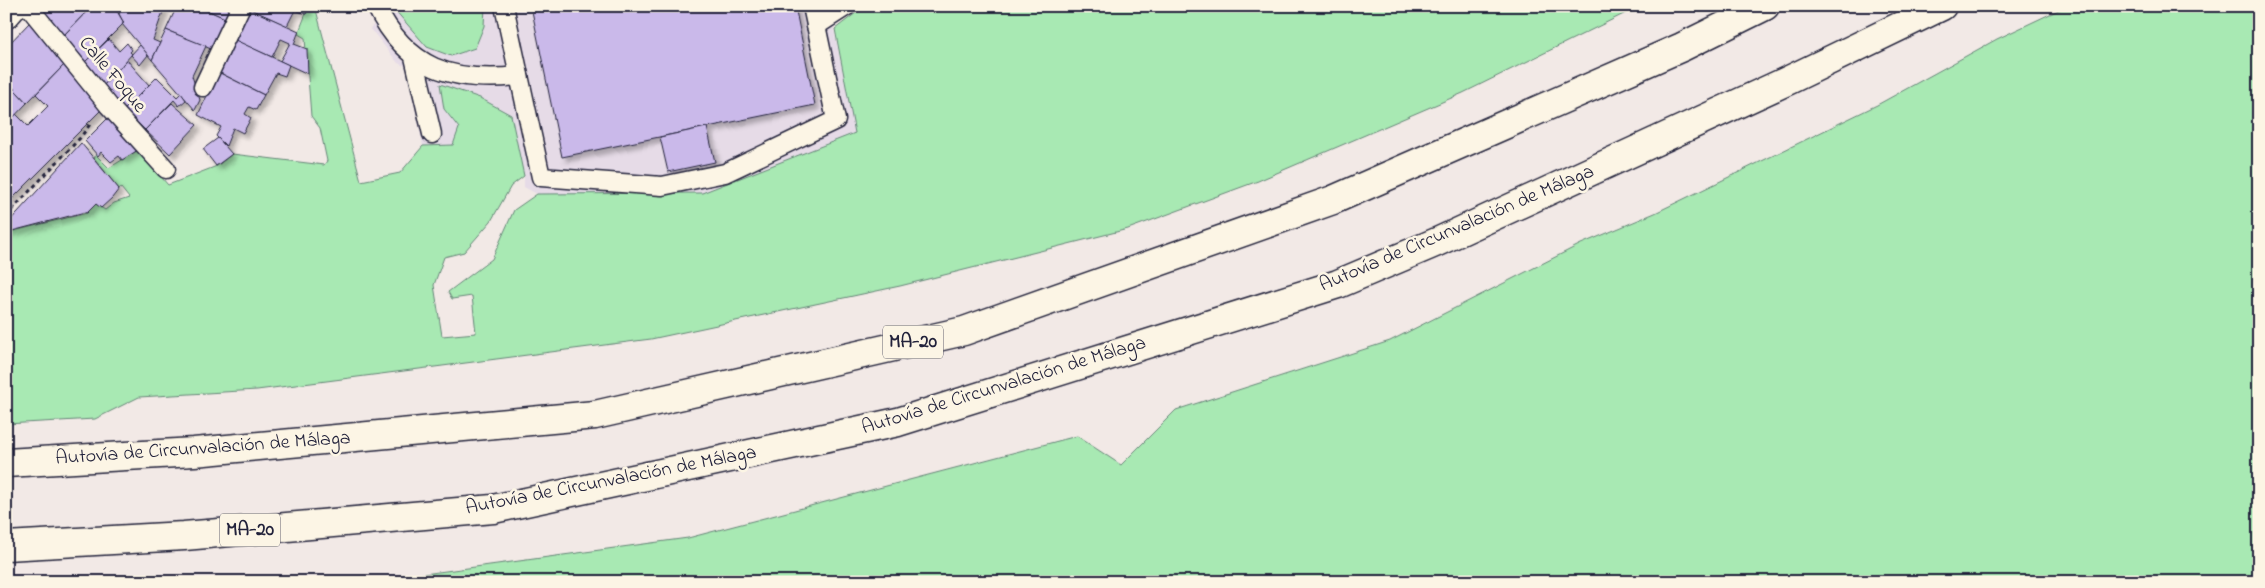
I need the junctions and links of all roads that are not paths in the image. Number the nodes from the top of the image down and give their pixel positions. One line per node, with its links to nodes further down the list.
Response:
1 (13, 6): 10 (main road)
2 (28, 6): 16 (lane, Calle Foque)
3 (241, 6): 14 (lane)
4 (376, 6): 12 (lane)
5 (504, 6): 13 (lane)
6 (812, 6): 11 (lane)
7 (847, 6): 11 (lane)
8 (1764, 6): 17 (main road, Autovía de Circunvalación de Málaga / MA-20)
9 (1942, 6): 18 (main road, Autovía de Circunvalación de Málaga / MA-20)
10 (6, 14)
11 (816, 26): 13 (lane)
12 (414, 57): 13 (lane); 15 (lane)
13 (519, 76)
14 (203, 87)
15 (432, 134)
16 (166, 168)
17 (6, 463)
18 (6, 546)

